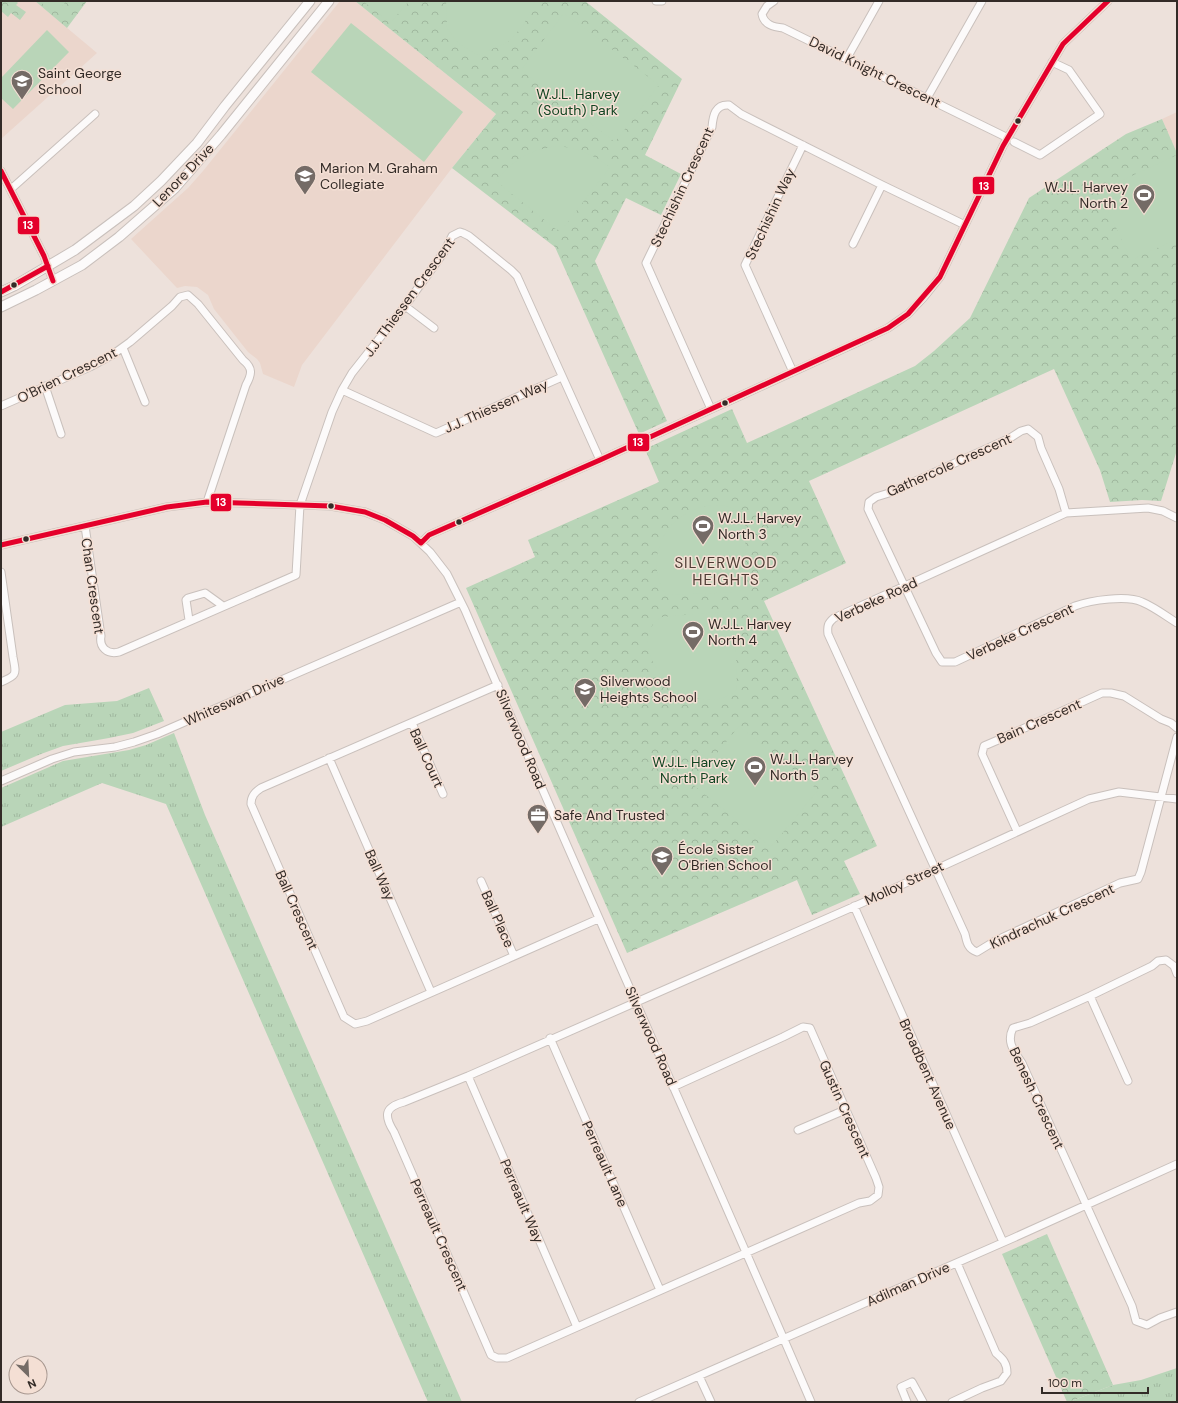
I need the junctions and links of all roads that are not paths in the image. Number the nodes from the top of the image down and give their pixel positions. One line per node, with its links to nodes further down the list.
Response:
1 (310, 1): 20 (main road, Lenore Drive)
2 (329, 1): 21 (main road, Lenore Drive)
3 (656, 1): 4 (street)
4 (662, 1)
5 (774, 1): 9 (street, David Knight Crescent)
6 (879, 1): 9 (street)
7 (982, 1): 11 (street)
8 (1108, 1): 10 (street)
9 (847, 58): 11 (street, David Knight Crescent)
10 (1052, 62): 13 (street); 13 (street, David Knight Crescent)
11 (927, 98): 13 (street, David Knight Crescent)
12 (95, 114): 17 (street)
13 (1011, 140): 18 (street)
14 (803, 145): 16 (street, Stechishin Crescent); 27 (street, Stechishin Way); 33 (street, Stechishin Crescent)
15 (1, 171): 17 (street)
16 (882, 185): 18 (street, Stechishin Crescent); 19 (street)
17 (10, 189): 20 (street)
18 (965, 224): 27 (street)
19 (853, 244)
20 (48, 266): 21 (street); 22 (main road, Lenore Drive)
21 (54, 281): 24 (main road, Lenore Drive)
22 (1, 292)
23 (405, 306): 25 (street); 28 (street, J.J. Thiessen Crescent); 30 (street, J.J. Thiessen Crescent)
24 (1, 307)
25 (434, 328)
26 (123, 348): 29 (street, O'Brien Crescent); 31 (street); 36 (street, O'Brien Crescent)
27 (793, 372): 33 (street)
28 (562, 377): 30 (street, J.J. Thiessen Way); 35 (street, J.J. Thiessen Crescent)
29 (45, 386): 32 (street, O'Brien Crescent); 34 (street)
30 (342, 390): 37 (street, J.J. Thiessen Crescent)
31 (144, 402)
32 (1, 406)
33 (711, 409): 35 (street)
34 (61, 434)
35 (600, 460): 41 (street)
36 (207, 502): 37 (street, Silverwood Road); 40 (street, Silverwood Road)
37 (300, 505): 41 (street, Silverwood Road); 46 (street, Chan Crescent)
38 (1066, 513): 39 (street, Verbeke Road); 44 (street, Verbeke Road); 44 (street, Gathercole Crescent)
39 (1177, 518)
40 (85, 526): 42 (street, Silverwood Road); 47 (street, Chan Crescent)
41 (421, 543): 45 (street, Silverwood Road)
42 (1, 545)
43 (1, 572): 49 (street)
44 (905, 586): 48 (street, Verbeke Crescent); 60 (street, Verbeke Road)
45 (461, 602): 50 (street, Silverwood Road); 55 (street, Whiteswan Drive)
46 (223, 606): 47 (street, Chan Crescent); 47 (street)
47 (189, 620)
48 (1177, 623)
49 (1, 682)
50 (498, 685): 51 (street, Ball Crescent); 63 (street, Silverwood Road)
51 (412, 723): 54 (street, Ball Crescent); 56 (street, Ball Court)
52 (1177, 728): 59 (street, Bain Crescent)
53 (1177, 738): 57 (street)
54 (329, 758): 66 (street, Ball Way); 66 (street, Ball Crescent)
55 (1, 781)
56 (443, 794)
57 (1160, 797): 58 (street, Molloy Street); 59 (street, Molloy Street); 60 (street, Kindrachuk Crescent)
58 (1177, 799)
59 (1017, 831): 60 (street, Molloy Street)
60 (935, 869): 62 (street, Molloy Street)
61 (482, 881): 64 (street, Ball Place)
62 (854, 906): 68 (street, Molloy Street); 77 (street, Broadbent Avenue)
63 (598, 919): 64 (street, Ball Crescent); 68 (street, Silverwood Road)
64 (514, 956): 66 (street, Ball Crescent)
65 (1177, 974): 67 (street, Benesh Crescent)
66 (431, 992)
67 (1090, 996): 71 (street); 76 (street, Benesh Crescent)
68 (636, 1002): 69 (street, Perreault Crescent); 72 (street, Silverwood Road)
69 (550, 1038): 70 (street, Perreault Crescent); 80 (street, Perreault Lane)
70 (468, 1076): 82 (street, Perreault Way); 82 (street, Perreault Crescent)
71 (1128, 1081)
72 (673, 1086): 73 (street, Gustin Crescent); 78 (street, Silverwood Road)
73 (845, 1110): 74 (street); 78 (street, Gustin Crescent)
74 (798, 1130)
75 (1177, 1164): 76 (street, Adilman Drive)
76 (1087, 1205): 77 (street, Adilman Drive); 81 (street, Benesh Crescent)
77 (1003, 1242): 79 (street, Adilman Drive)
78 (745, 1253): 80 (street, Perreault Crescent); 83 (street, Silverwood Road)
79 (958, 1263): 83 (street, Adilman Drive); 90 (street)
80 (660, 1290): 82 (street, Perreault Crescent)
81 (1177, 1312)
82 (577, 1327)
83 (783, 1339): 84 (street, Adilman Drive); 87 (street, Silverwood Road)
84 (699, 1376): 85 (street, Adilman Drive); 86 (street)
85 (639, 1402)
86 (711, 1402)
87 (811, 1402)
88 (907, 1402): 89 (street)
89 (923, 1402)
90 (952, 1402)

